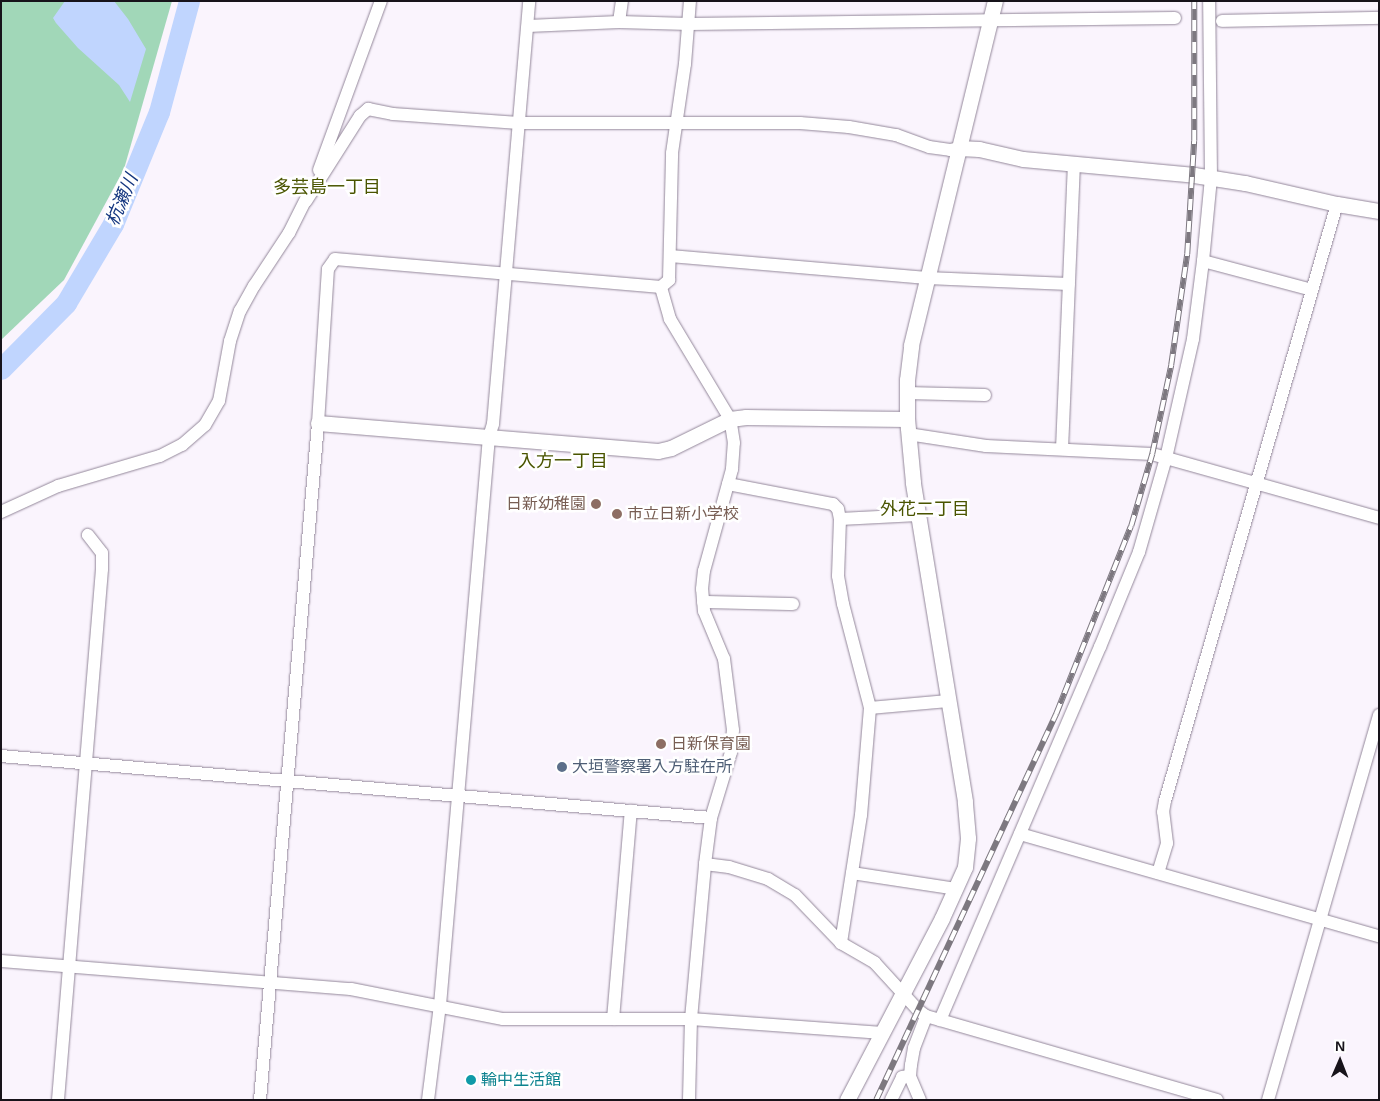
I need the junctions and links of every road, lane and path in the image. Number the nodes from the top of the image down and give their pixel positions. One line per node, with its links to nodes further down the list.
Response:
1 (380, 1): 19 (street)
2 (529, 1): 13 (street)
3 (622, 1): 11 (street)
4 (690, 1): 12 (street)
5 (996, 1): 9 (street)
6 (1209, 1): 18 (street)
7 (1175, 18): 9 (street)
8 (1379, 18): 10 (street)
9 (991, 20): 12 (street); 16 (street)
10 (1222, 21)
11 (619, 22): 12 (street); 13 (street)
12 (688, 24): 14 (street)
13 (528, 26): 15 (street)
14 (676, 122): 15 (street); 16 (street); 22 (street)
15 (519, 123): 19 (street); 24 (street)
16 (959, 148): 17 (street); 25 (street)
17 (1074, 164): 18 (street); 26 (street)
18 (1211, 178): 20 (street); 23 (street)
19 (306, 201): 40 (street)
20 (1337, 204): 21 (street); 28 (street)
21 (1379, 211)
22 (670, 256): 25 (street); 27 (street)
23 (1203, 262): 28 (street); 37 (street)
24 (506, 273): 27 (street); 33 (street); 35 (street)
25 (927, 278): 26 (street); 29 (street)
26 (1069, 284): 36 (street)
27 (661, 287): 31 (street)
28 (1312, 290): 39 (street)
29 (907, 393): 30 (street); 32 (street)
30 (985, 395)
31 (730, 419): 32 (street); 35 (street); 38 (street)
32 (907, 419): 34 (street)
33 (318, 423): 35 (street); 52 (street)
34 (908, 434): 36 (street); 41 (street)
35 (489, 437): 53 (street)
36 (1062, 450): 37 (street)
37 (1166, 458): 39 (street); 56 (street)
38 (728, 484): 43 (street); 45 (street)
39 (1258, 484): 42 (street); 59 (street)
40 (1, 512)
41 (918, 515): 43 (street); 47 (street)
42 (1379, 518)
43 (840, 519): 48 (street)
44 (88, 535): 51 (street)
45 (703, 602): 46 (street); 55 (street)
46 (794, 604)
47 (948, 701): 48 (street); 60 (street)
48 (870, 708): 58 (street)
49 (1379, 715): 61 (street)
50 (1, 756): 51 (street)
51 (85, 763): 52 (street); 65 (street)
52 (286, 780): 53 (street); 66 (street)
53 (457, 795): 54 (street); 68 (street)
54 (631, 811): 55 (street); 70 (street)
55 (711, 818): 57 (street)
56 (1020, 834): 59 (street); 72 (street)
57 (704, 864): 63 (street); 71 (street)
58 (852, 873): 60 (street); 63 (street)
59 (1158, 873): 61 (street)
60 (956, 889): 67 (street)
61 (1320, 918): 62 (street); 83 (street)
62 (1379, 936)
63 (841, 943): 67 (street)
64 (1, 961): 65 (street)
65 (69, 967): 66 (street); 75 (street)
66 (270, 982): 68 (street); 76 (street)
67 (903, 994): 69 (street); 73 (street)
68 (440, 1005): 70 (street); 77 (street)
69 (926, 1016): 72 (street); 74 (street)
70 (613, 1019): 71 (street)
71 (691, 1019): 73 (street); 78 (street)
72 (940, 1020): 82 (street)
73 (882, 1034): 79 (street)
74 (910, 1076): 80 (street); 81 (street)
75 (58, 1100)
76 (260, 1100)
77 (428, 1100)
78 (689, 1100)
79 (847, 1100)
80 (890, 1100)
81 (920, 1100)
82 (1217, 1100)
83 (1268, 1100)

